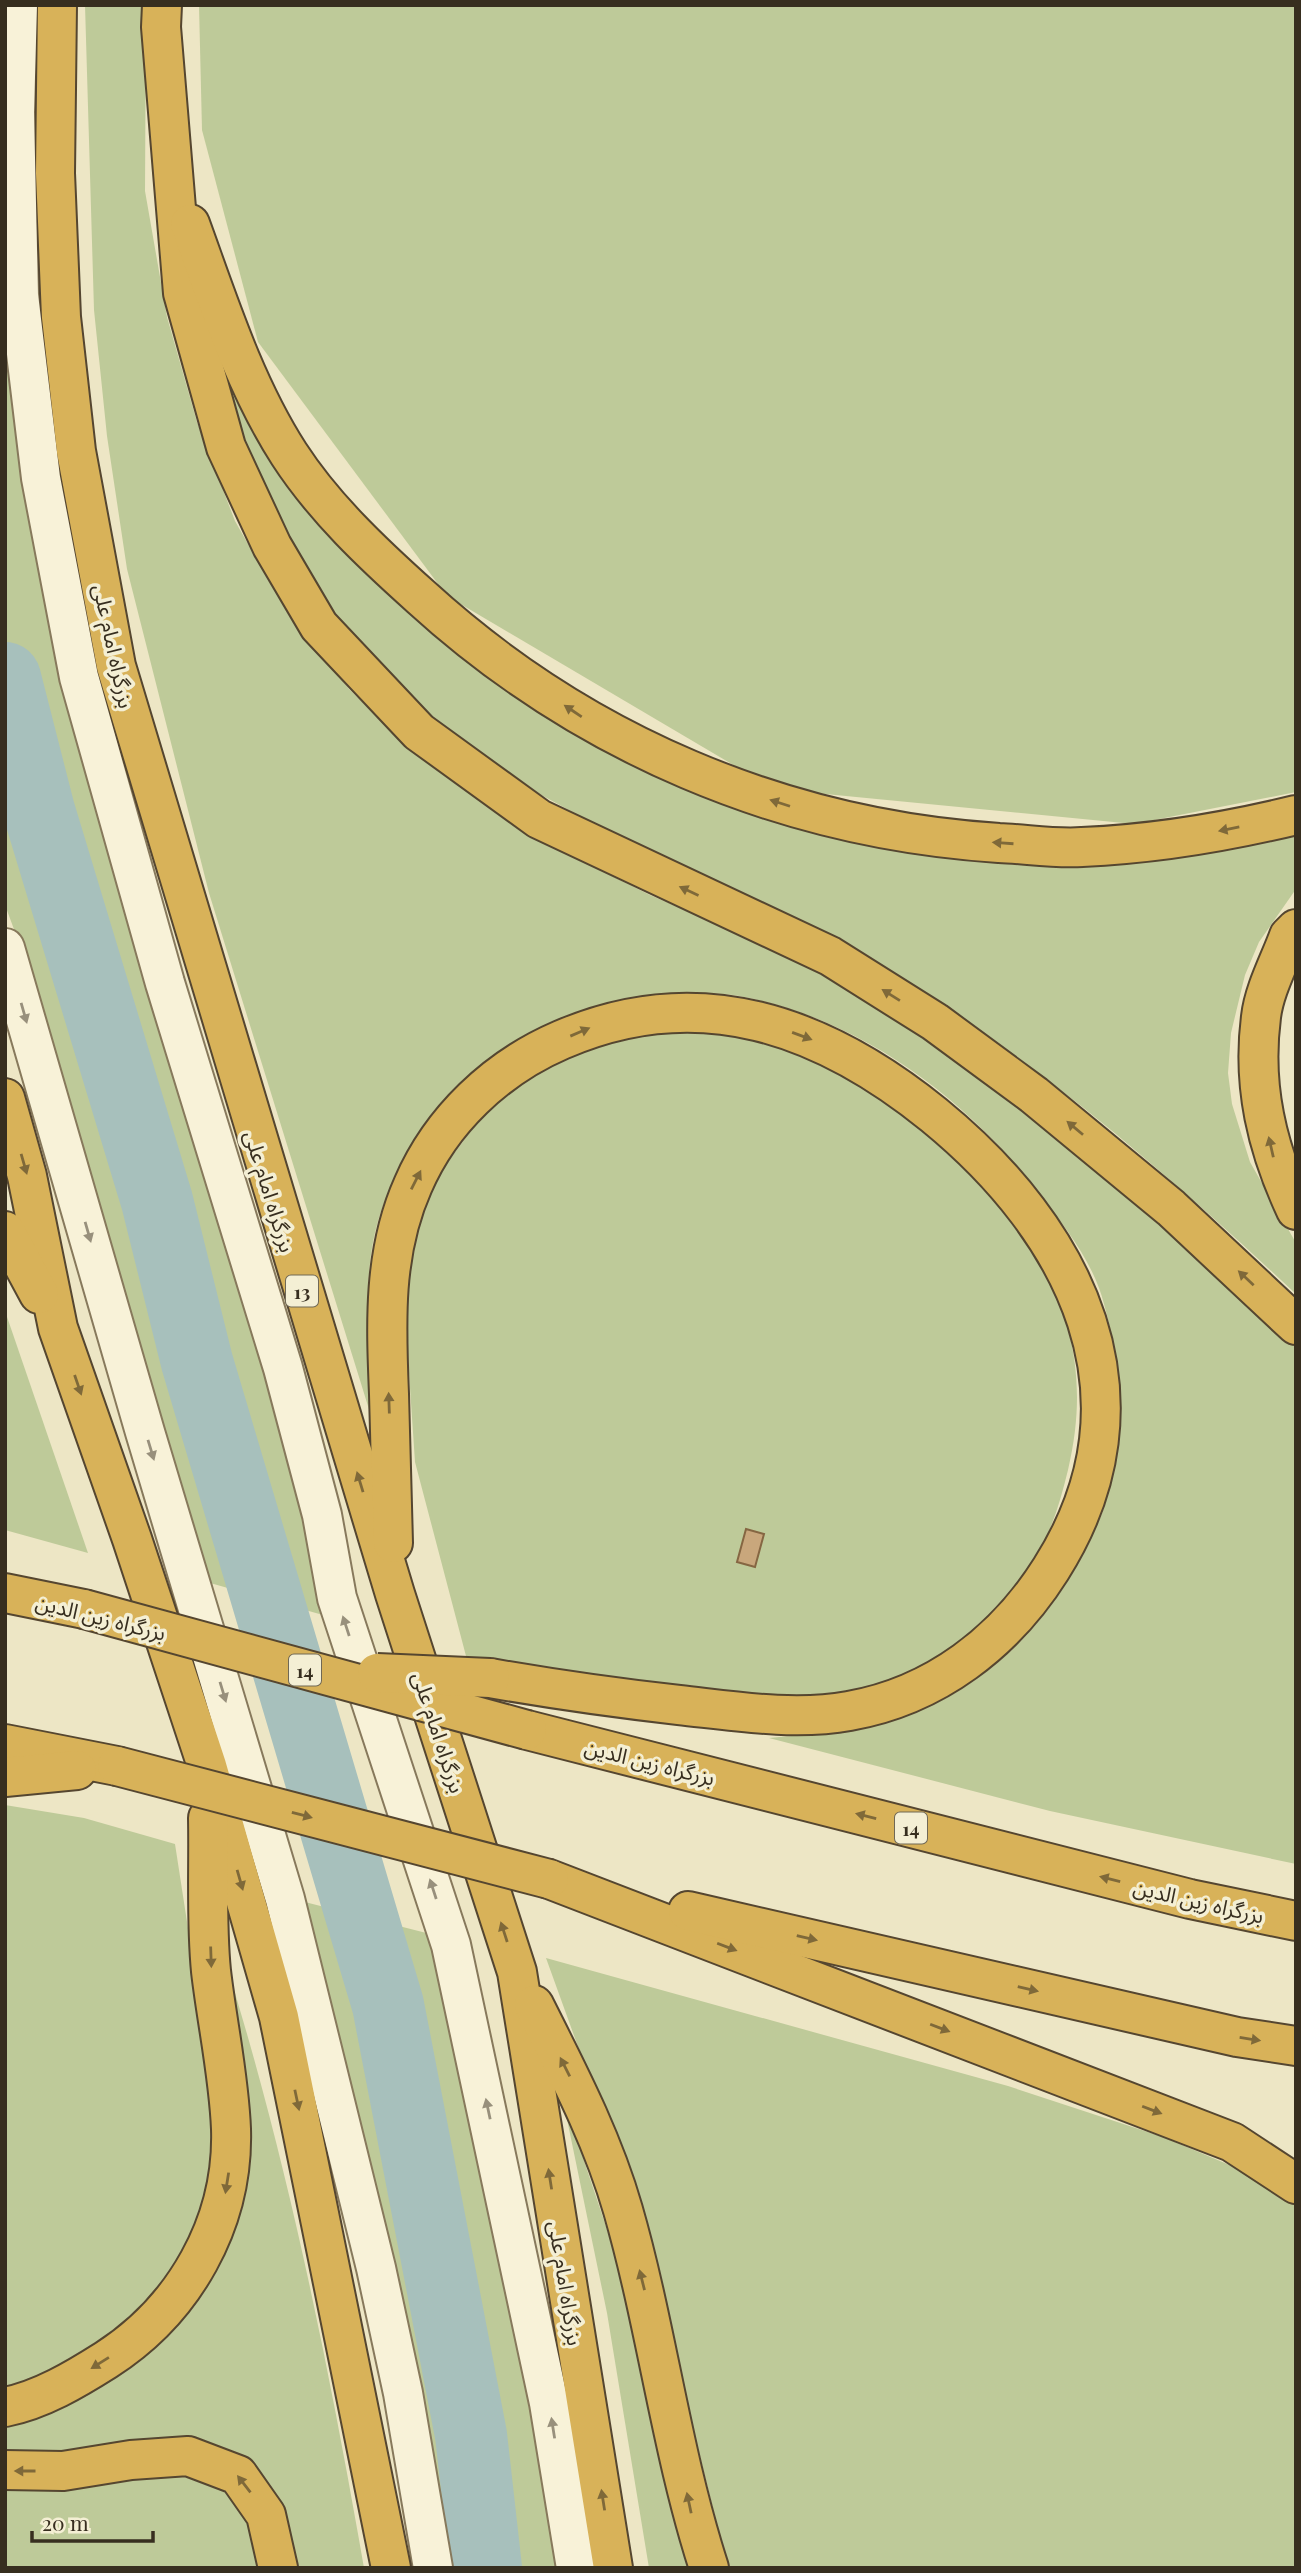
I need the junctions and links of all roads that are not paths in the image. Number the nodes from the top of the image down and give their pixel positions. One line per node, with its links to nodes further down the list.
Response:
1 (18, 5): 30 (lane, one-way to 1)
2 (57, 5): 14 (highway, بزرگراه امام علی / 13, one-way to 2)
3 (162, 5): 4 (highway)
4 (171, 169): 5 (highway, one-way to 4); 11 (highway, one-way to 4)
5 (1296, 815)
6 (1296, 929): 9 (highway, one-way to 6)
7 (5, 948): 29 (lane, one-way to 29)
8 (5, 1098): 12 (highway, one-way to 12)
9 (1296, 1210)
10 (5, 1231): 12 (highway)
11 (1296, 1325)
12 (58, 1328): 18 (highway, one-way to 18)
13 (5, 1593): 15 (highway, بزرگراه زین الدین / 14, bridge)
14 (395, 1594): 15 (highway, one-way to 15, bridge); 22 (highway, بزرگراه امام علی / 13, one-way to 14)
15 (306, 1670): 21 (highway, بزرگراه زین الدین / 14, one-way to 15, bridge)
16 (5, 1744): 17 (highway)
17 (117, 1766): 19 (highway); 20 (highway, one-way to 20, bridge)
18 (207, 1766): 25 (highway, one-way to 25); 28 (highway, one-way to 28)
19 (5, 1777)
20 (549, 1879): 23 (highway, one-way to 23); 24 (highway, one-way to 24)
21 (1296, 1921)
22 (517, 1972): 31 (highway, بزرگراه امام علی / 13, one-way to 22); 32 (highway, one-way to 22)
23 (1296, 2046)
24 (1296, 2184)
25 (5, 2407)
26 (5, 2470): 27 (highway, one-way to 26)
27 (278, 2568)
28 (391, 2568)
29 (433, 2568)
30 (576, 2568)
31 (613, 2568)
32 (709, 2568)

